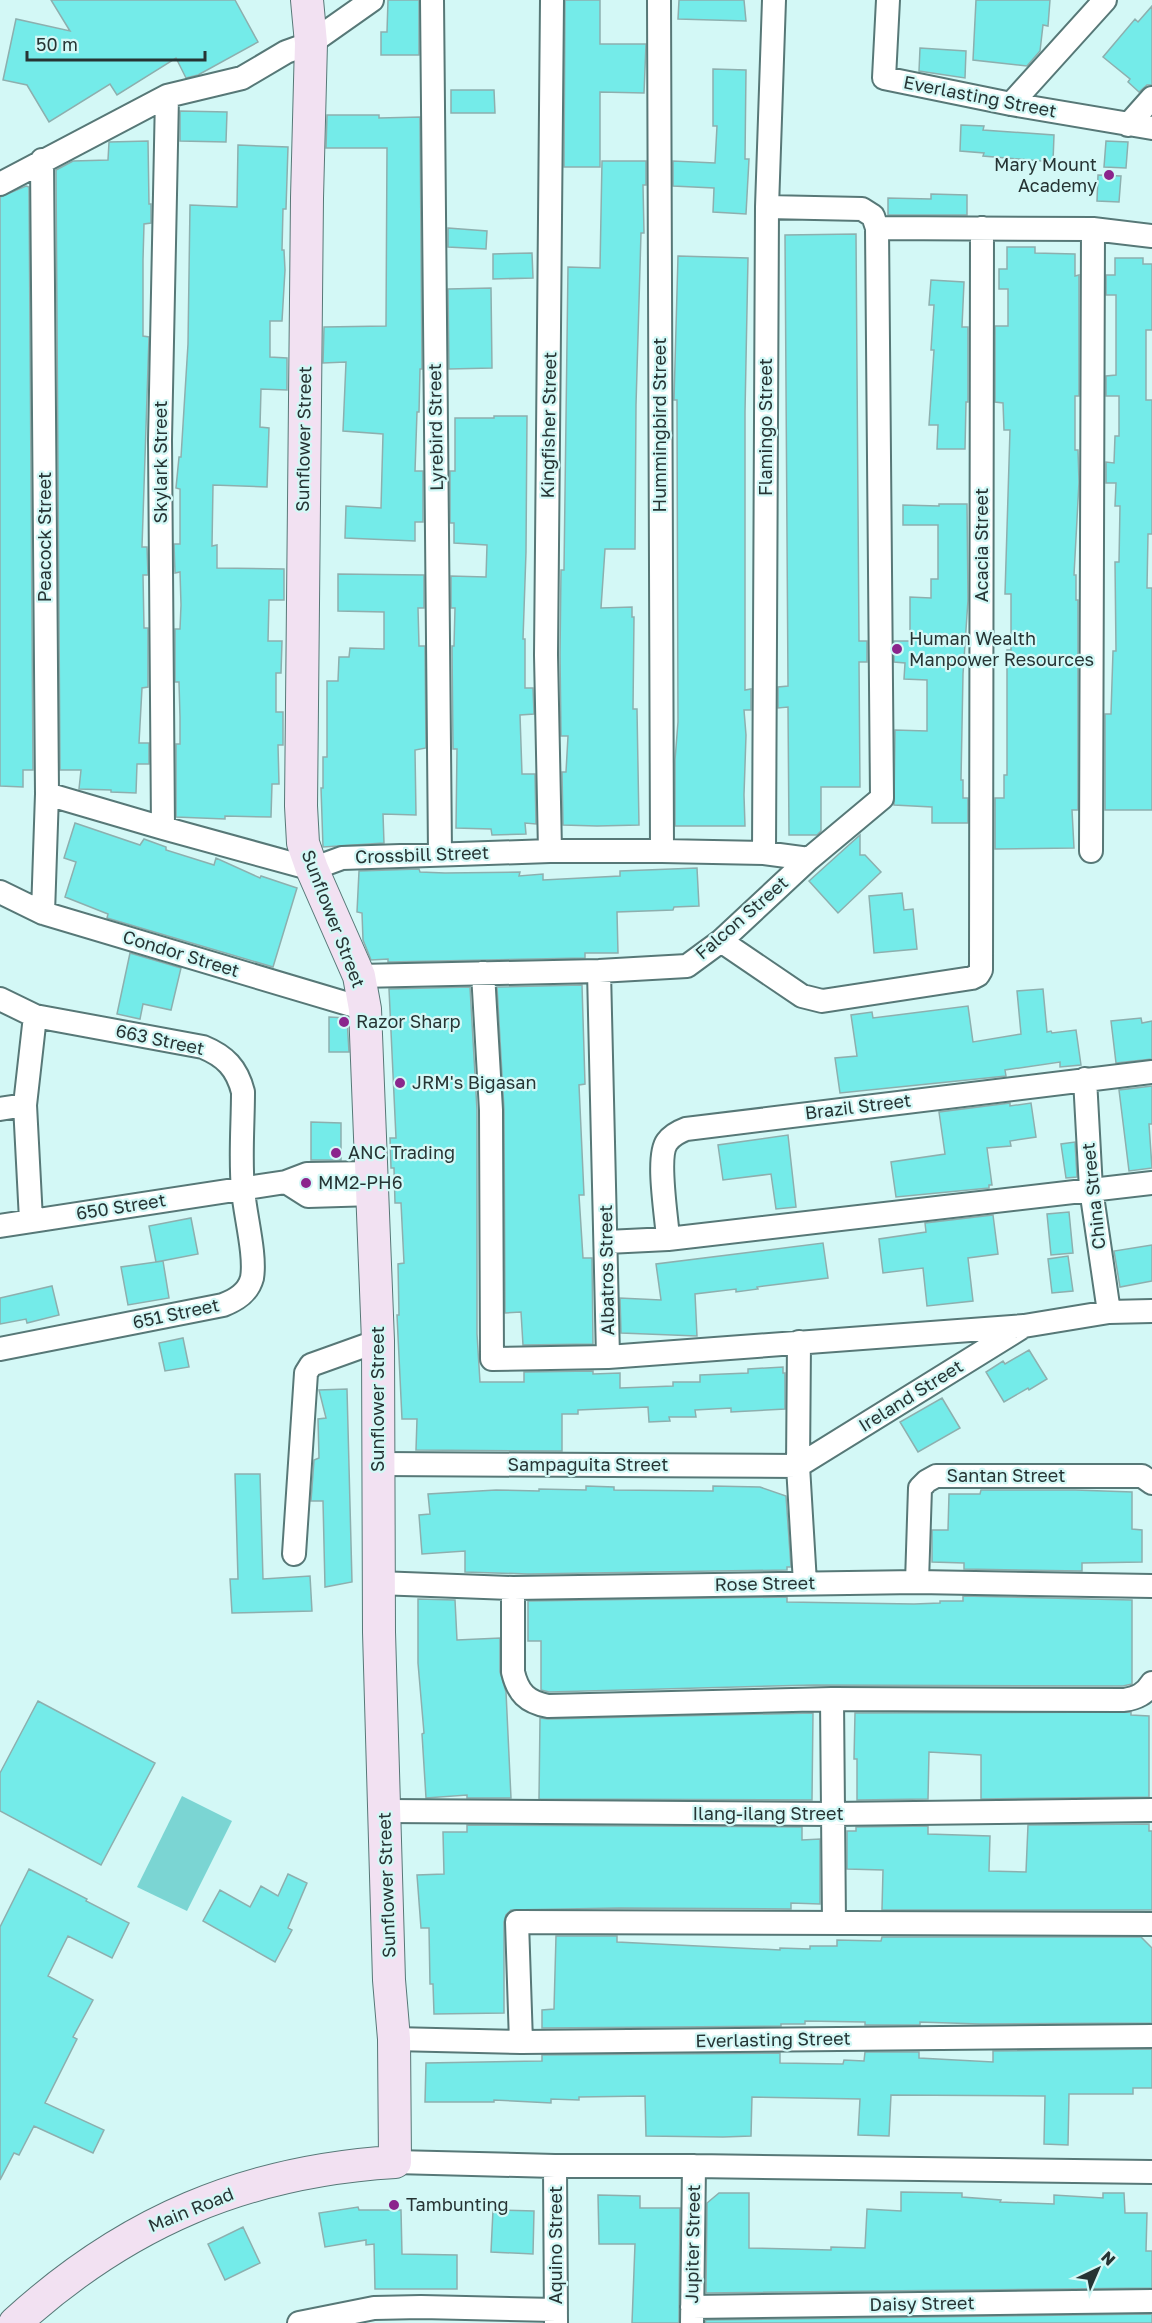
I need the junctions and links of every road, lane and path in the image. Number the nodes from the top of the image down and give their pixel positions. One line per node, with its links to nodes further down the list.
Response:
1 (307, 0): 9 (main road, Sunflower Street)
2 (372, 0): 9 (street)
3 (432, 0): 27 (street, Lyrebird Street)
4 (552, 0): 24 (street, Kingfisher Street)
5 (659, 0): 25 (street, Hummingbird Street)
6 (774, 0): 17 (street, Flamingo Street)
7 (888, 0): 12 (street, Everlasting Street)
8 (1105, 0): 12 (street)
9 (311, 43): 10 (street); 30 (main road, Sunflower Street)
10 (167, 96): 15 (street); 23 (street, Skylark Street)
11 (1152, 98): 13 (street)
12 (1011, 104): 13 (street, Everlasting Street)
13 (1128, 125): 14 (street, Everlasting Street)
14 (1152, 128)
15 (42, 160): 16 (street); 22 (street, Peacock Street)
16 (0, 184)
17 (767, 207): 18 (street); 28 (street, Flamingo Street)
18 (877, 228): 19 (street); 29 (street, Falcon Street)
19 (982, 228): 20 (street); 33 (street, Acacia Street)
20 (1093, 229): 21 (street); 26 (street)
21 (1152, 236)
22 (47, 794): 23 (street); 32 (street, Peacock Street)
23 (163, 828): 30 (street)
24 (550, 851): 25 (street, Crossbill Street); 27 (street, Crossbill Street)
25 (662, 851): 28 (street, Crossbill Street)
26 (1091, 851)
27 (440, 853): 30 (street, Crossbill Street)
28 (764, 854): 29 (street, Crossbill Street)
29 (809, 859): 33 (street, Falcon Street)
30 (312, 869): 36 (main road, Sunflower Street)
31 (0, 892): 32 (street, Condor Street)
32 (43, 913): 38 (street, Condor Street)
33 (721, 941): 34 (street, Falcon Street)
34 (599, 970): 35 (street); 51 (street, Albatros Street)
35 (483, 973): 36 (street); 58 (street, Albatros Street)
36 (359, 976): 38 (main road, Sunflower Street)
37 (0, 999): 39 (street, 663 Street)
38 (365, 1009): 44 (main road, Sunflower Street)
39 (35, 1016): 42 (street); 46 (street, 663 Street)
40 (1152, 1072): 41 (street, Brazil Street)
41 (1085, 1079): 47 (street, China Street); 50 (street, Brazil Street)
42 (25, 1105): 43 (street); 48 (street)
43 (0, 1109)
44 (373, 1183): 46 (street, 650 Street); 55 (main road, Sunflower Street)
45 (1152, 1183): 47 (street)
46 (243, 1188): 48 (street, 650 Street); 57 (street, 651 Street)
47 (1091, 1189): 50 (street); 53 (street, China Street)
48 (31, 1220): 49 (street, 650 Street)
49 (0, 1226)
50 (668, 1239): 51 (street)
51 (607, 1242): 58 (street, Albatros Street)
52 (1152, 1311): 53 (street)
53 (1108, 1312): 54 (street)
54 (1024, 1326): 56 (street); 60 (street, Ireland Street)
55 (378, 1341): 59 (main road, Sunflower Street); 62 (street)
56 (799, 1342): 58 (street); 60 (street)
57 (0, 1349)
58 (608, 1357)
59 (378, 1464): 60 (street, Sampaguita Street); 64 (main road, Sunflower Street)
60 (798, 1466): 65 (street)
61 (1152, 1483): 63 (street, Santan Street)
62 (294, 1554)
63 (917, 1582): 65 (street, Rose Street); 66 (street, Rose Street)
64 (378, 1583): 67 (street, Rose Street); 72 (main road, Sunflower Street)
65 (806, 1583): 67 (street, Rose Street)
66 (1152, 1586): 68 (street)
67 (513, 1588): 70 (street)
68 (1152, 1597)
69 (1152, 1683): 70 (street)
70 (832, 1699): 73 (street)
71 (1152, 1810): 73 (street, Ilang-ilang Street)
72 (384, 1811): 73 (street, Ilang-ilang Street); 77 (main road, Sunflower Street)
73 (832, 1814): 74 (street)
74 (834, 1923): 75 (street); 78 (street)
75 (1152, 1924)
76 (1152, 2036): 78 (street, Everlasting Street)
77 (394, 2039): 78 (street, Everlasting Street); 79 (main road, Sunflower Street)
78 (521, 2042)
79 (395, 2162): 80 (street); 87 (main road, Main Road)
80 (555, 2166): 81 (street); 86 (street, Aquino Street)
81 (694, 2166): 82 (street); 85 (street, Jupiter Street)
82 (1152, 2172)
83 (1152, 2301): 85 (street, Daisy Street)
84 (421, 2315): 86 (street); 88 (street)
85 (692, 2315)
86 (556, 2316)
87 (15, 2323)
88 (299, 2323)

